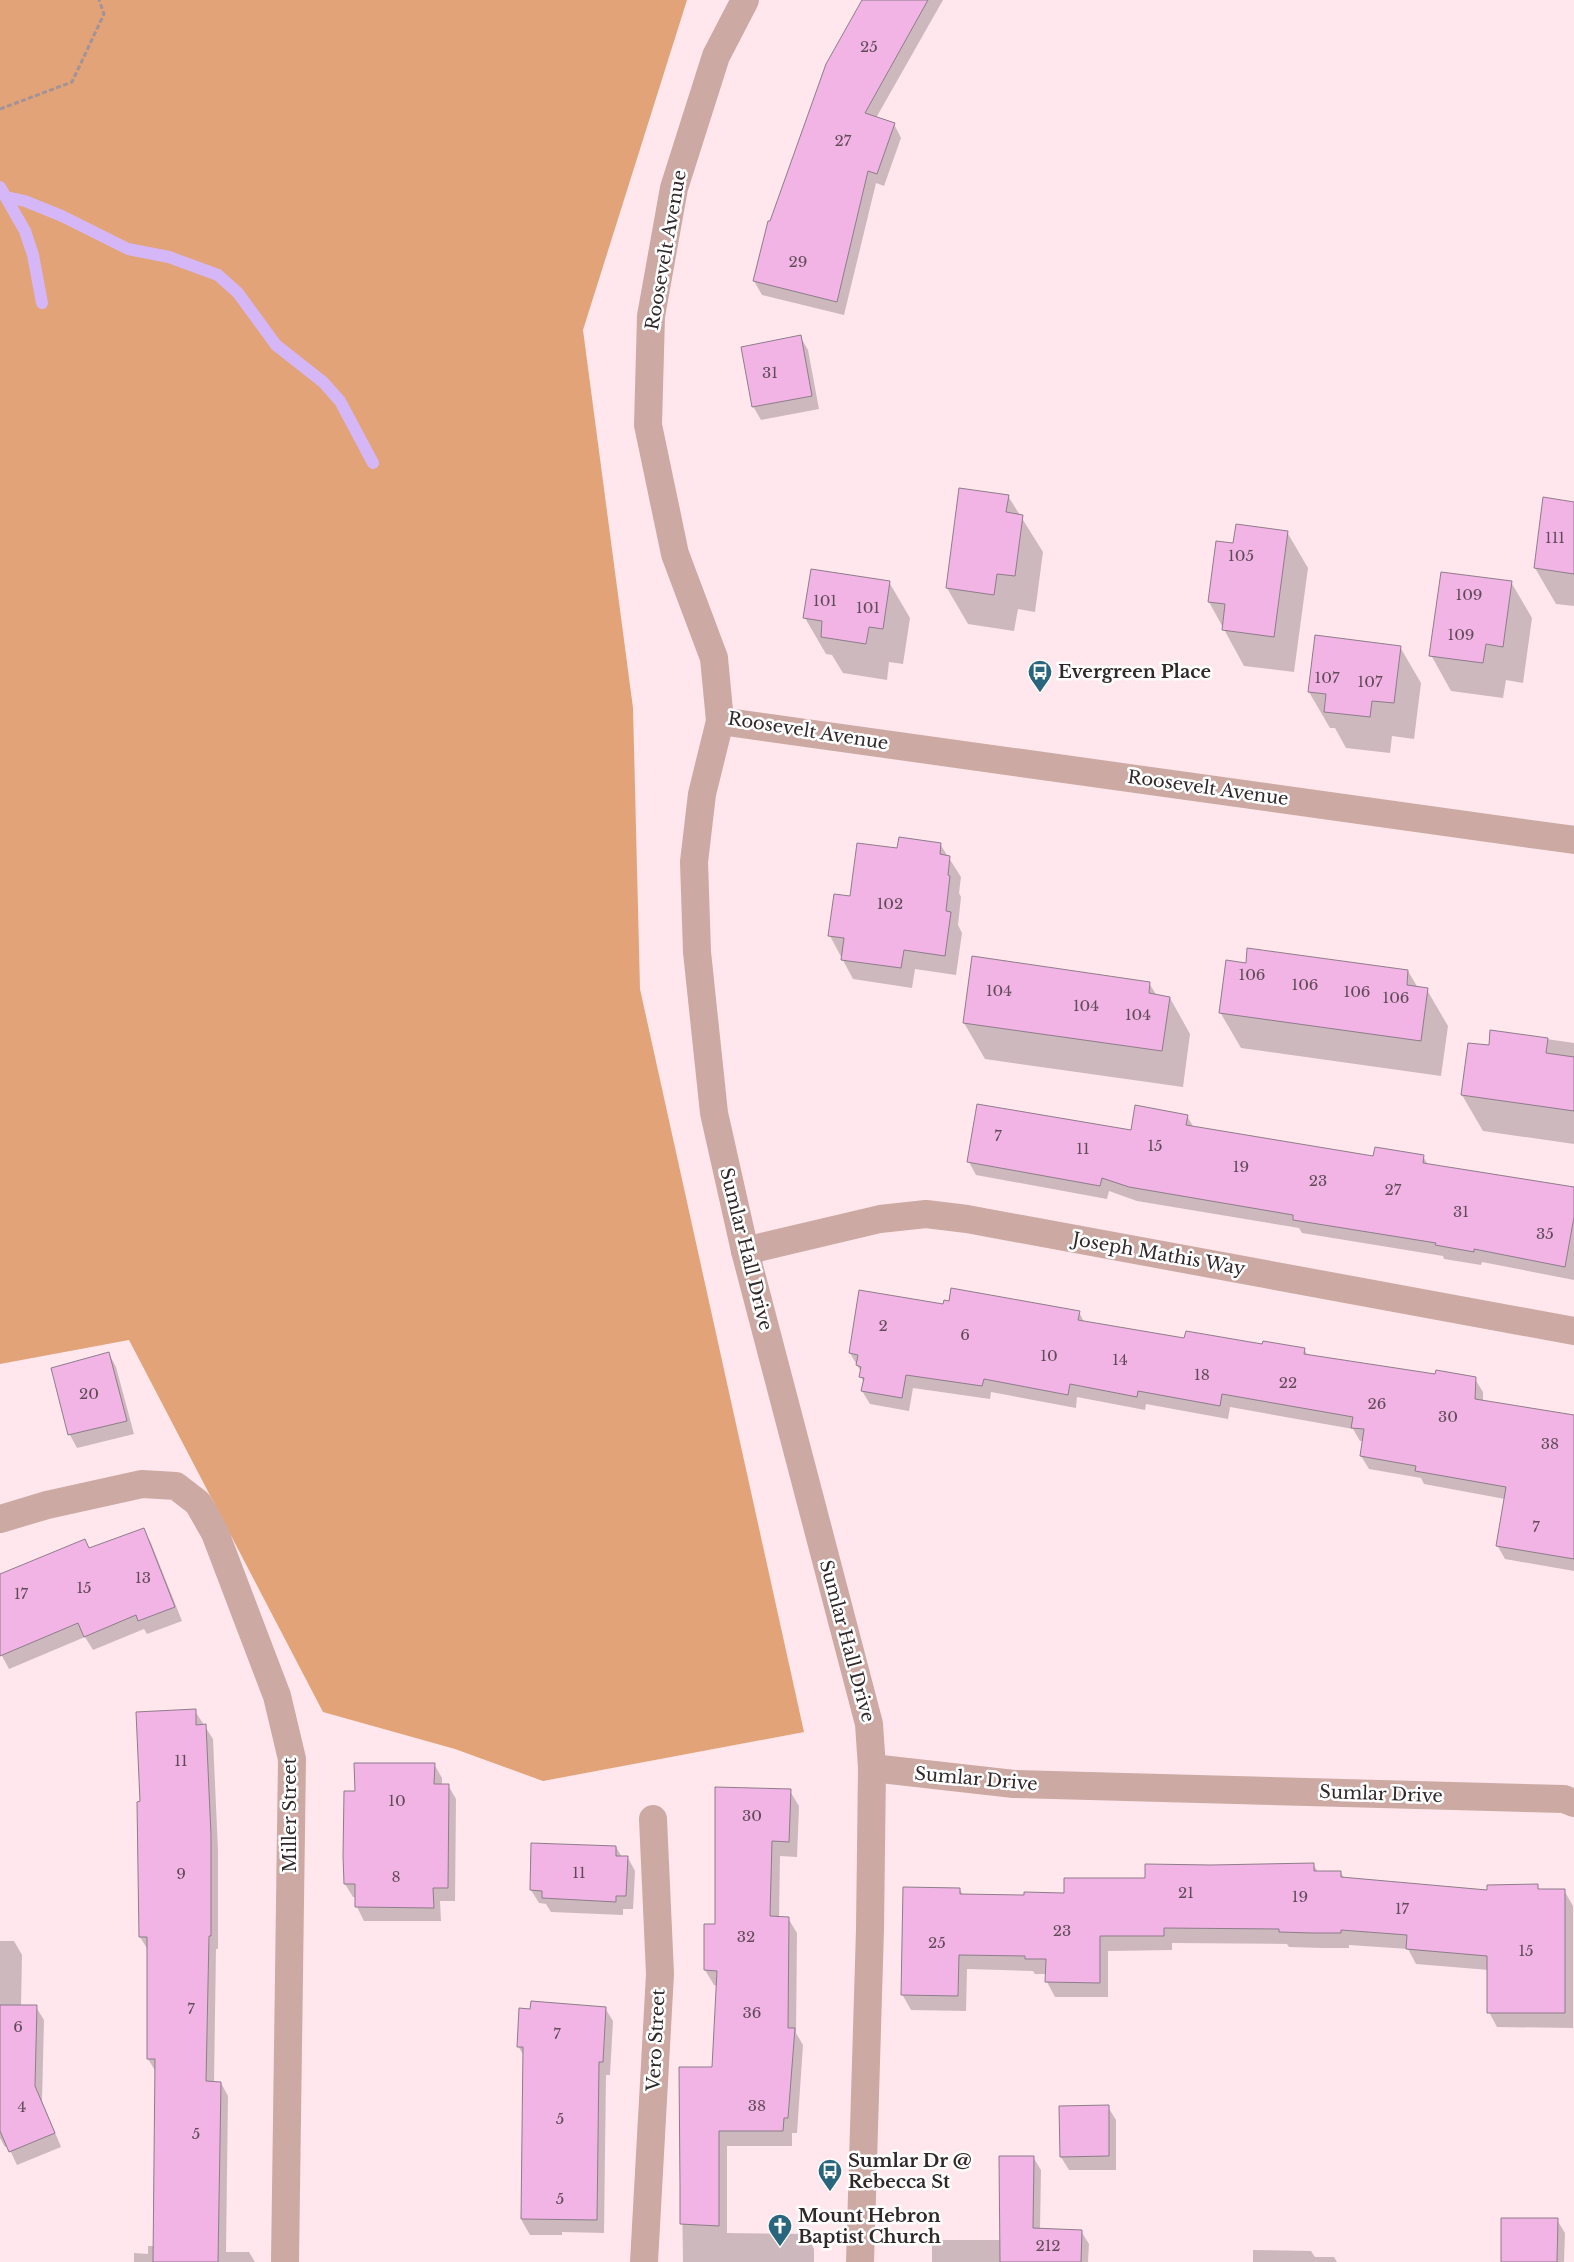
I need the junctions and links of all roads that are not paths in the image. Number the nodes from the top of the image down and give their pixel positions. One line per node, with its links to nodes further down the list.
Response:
1 (745, 0): 2 (street, Roosevelt Avenue)
2 (720, 720): 3 (street, Roosevelt Avenue); 4 (street, Sumlar Hall Drive)
3 (1574, 840)
4 (745, 1251): 5 (street, Joseph Mathis Way); 7 (street, Sumlar Hall Drive)
5 (1574, 1330)
6 (0, 1519): 10 (street, Miller Street)
7 (872, 1768): 8 (street, Sumlar Drive); 12 (street)
8 (1574, 1803)
9 (653, 1818): 11 (street, Vero Street)
10 (285, 2262)
11 (644, 2262)
12 (860, 2262)

